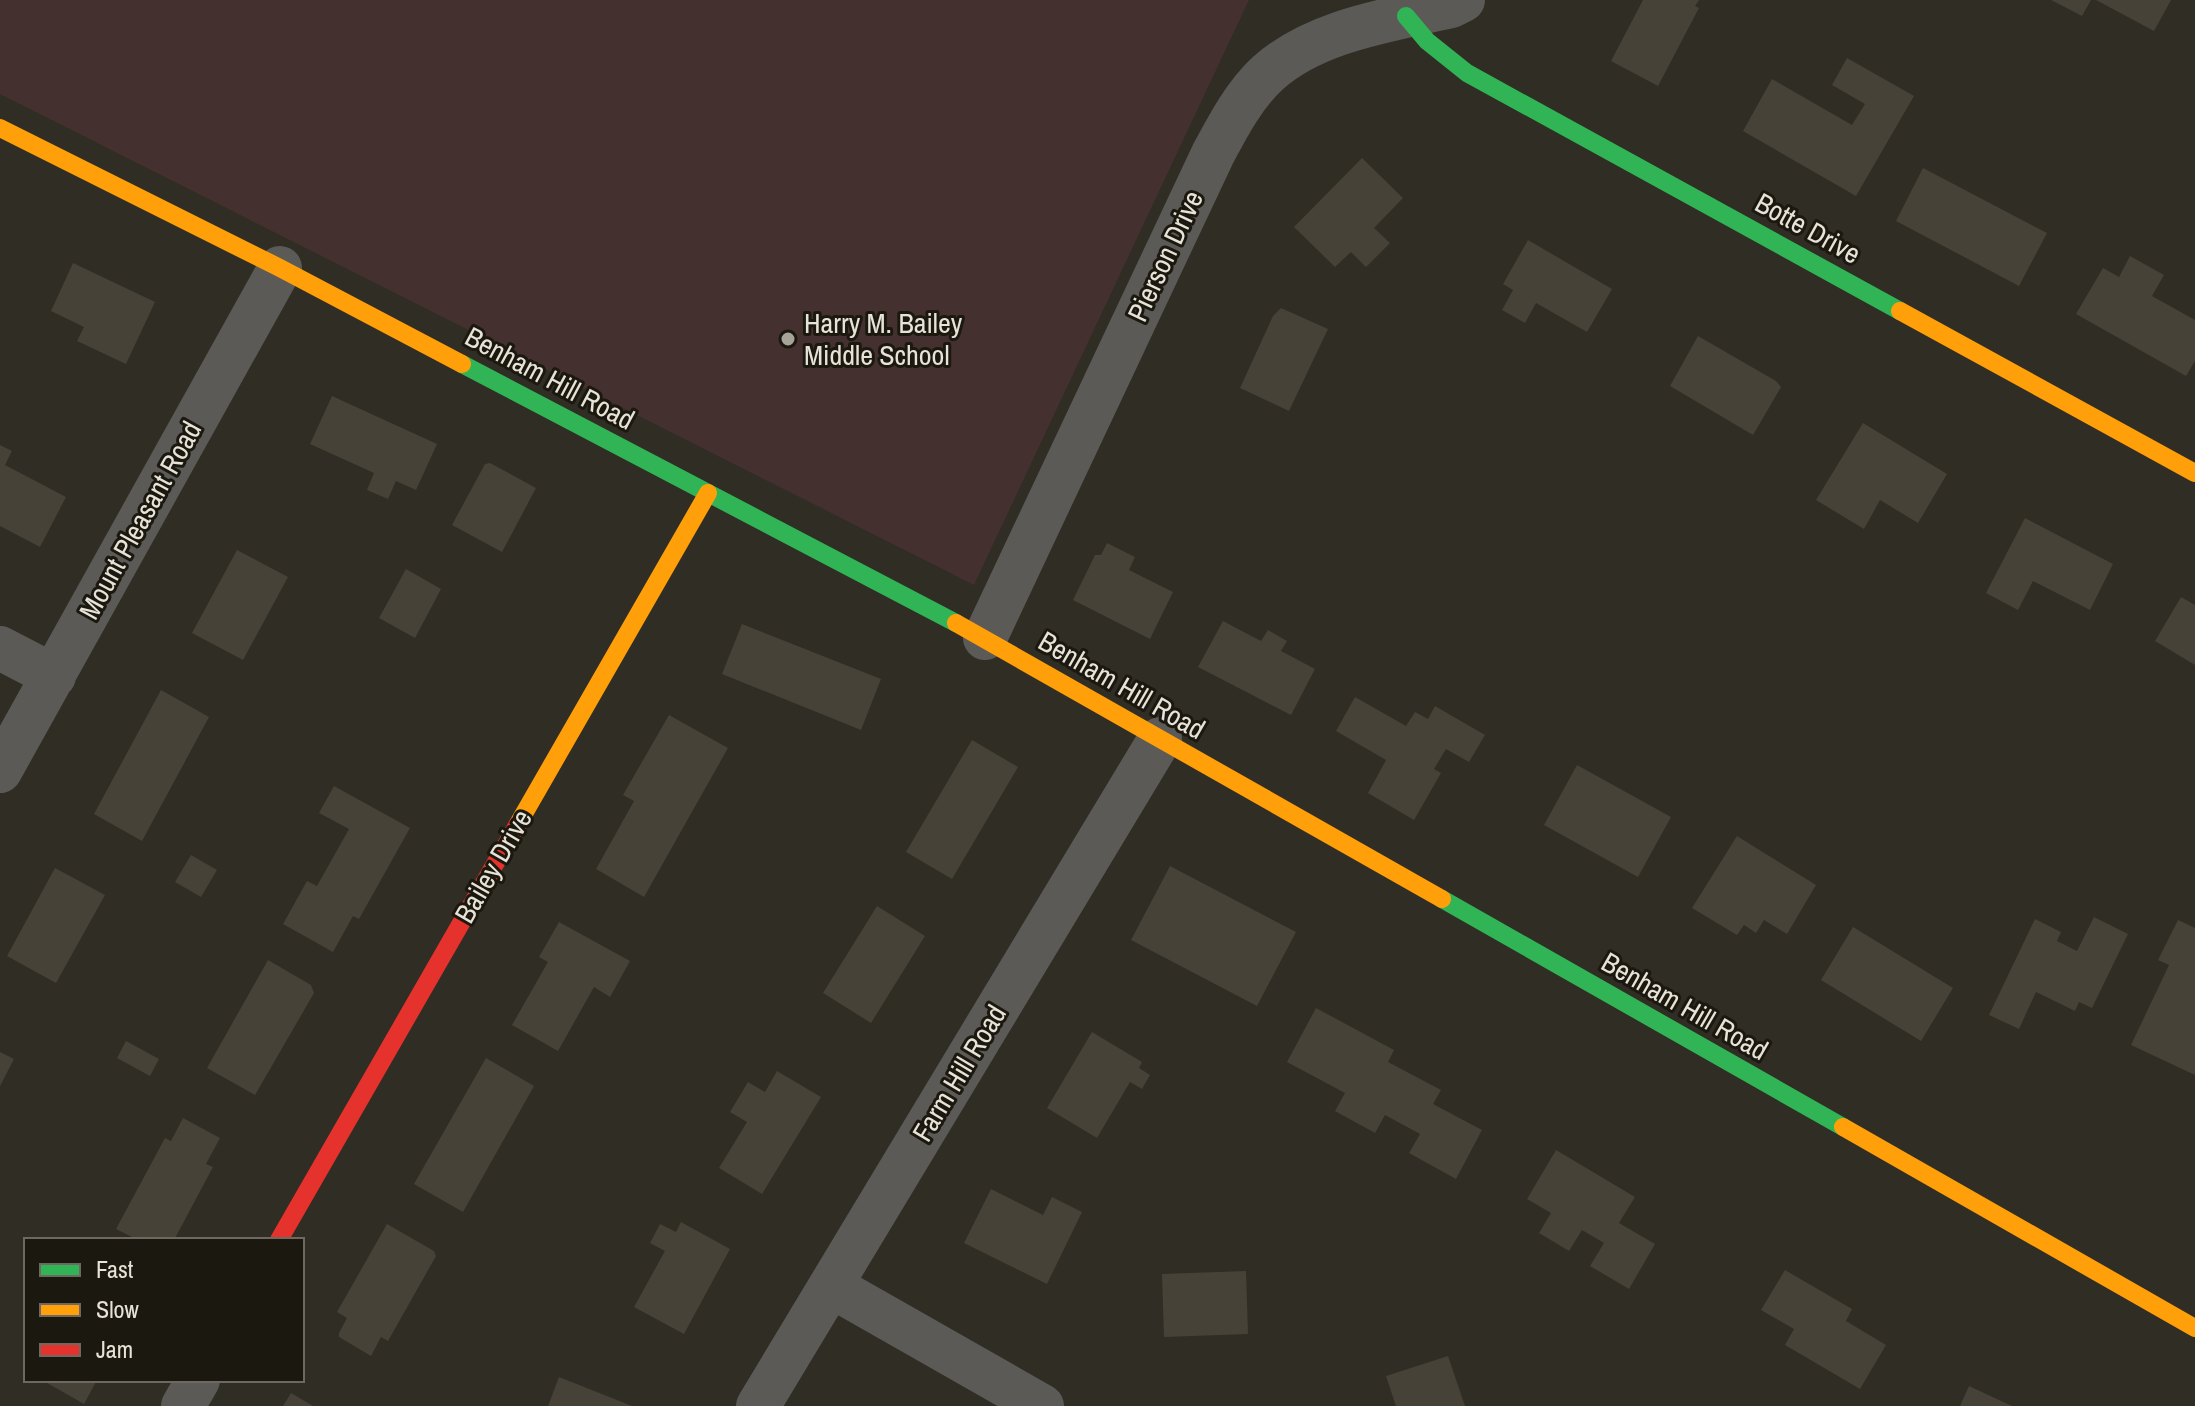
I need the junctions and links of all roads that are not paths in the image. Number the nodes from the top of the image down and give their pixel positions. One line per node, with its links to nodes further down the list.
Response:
1 (1463, 0): 2 (street, Pierson Drive)
2 (1406, 16): 5 (street, Botte Drive); 7 (street, Pierson Drive)
3 (0, 128): 4 (street, Benham Hill Road)
4 (280, 268): 6 (street, Benham Hill Road); 9 (street, Mount Pleasant Road)
5 (2195, 473)
6 (708, 493): 7 (street, Benham Hill Road); 12 (street, Bailey Drive)
7 (985, 638): 10 (street, Benham Hill Road)
8 (0, 648): 9 (street)
9 (54, 676): 11 (street, Mount Pleasant Road)
10 (1160, 739): 13 (street, Farm Hill Road); 14 (street, Benham Hill Road)
11 (0, 771)
12 (280, 1238)
13 (831, 1286): 17 (street, Farm Hill Road); 18 (street)
14 (2195, 1328)
15 (197, 1382): 16 (street)
16 (183, 1406)
17 (758, 1406)
18 (1042, 1406)

